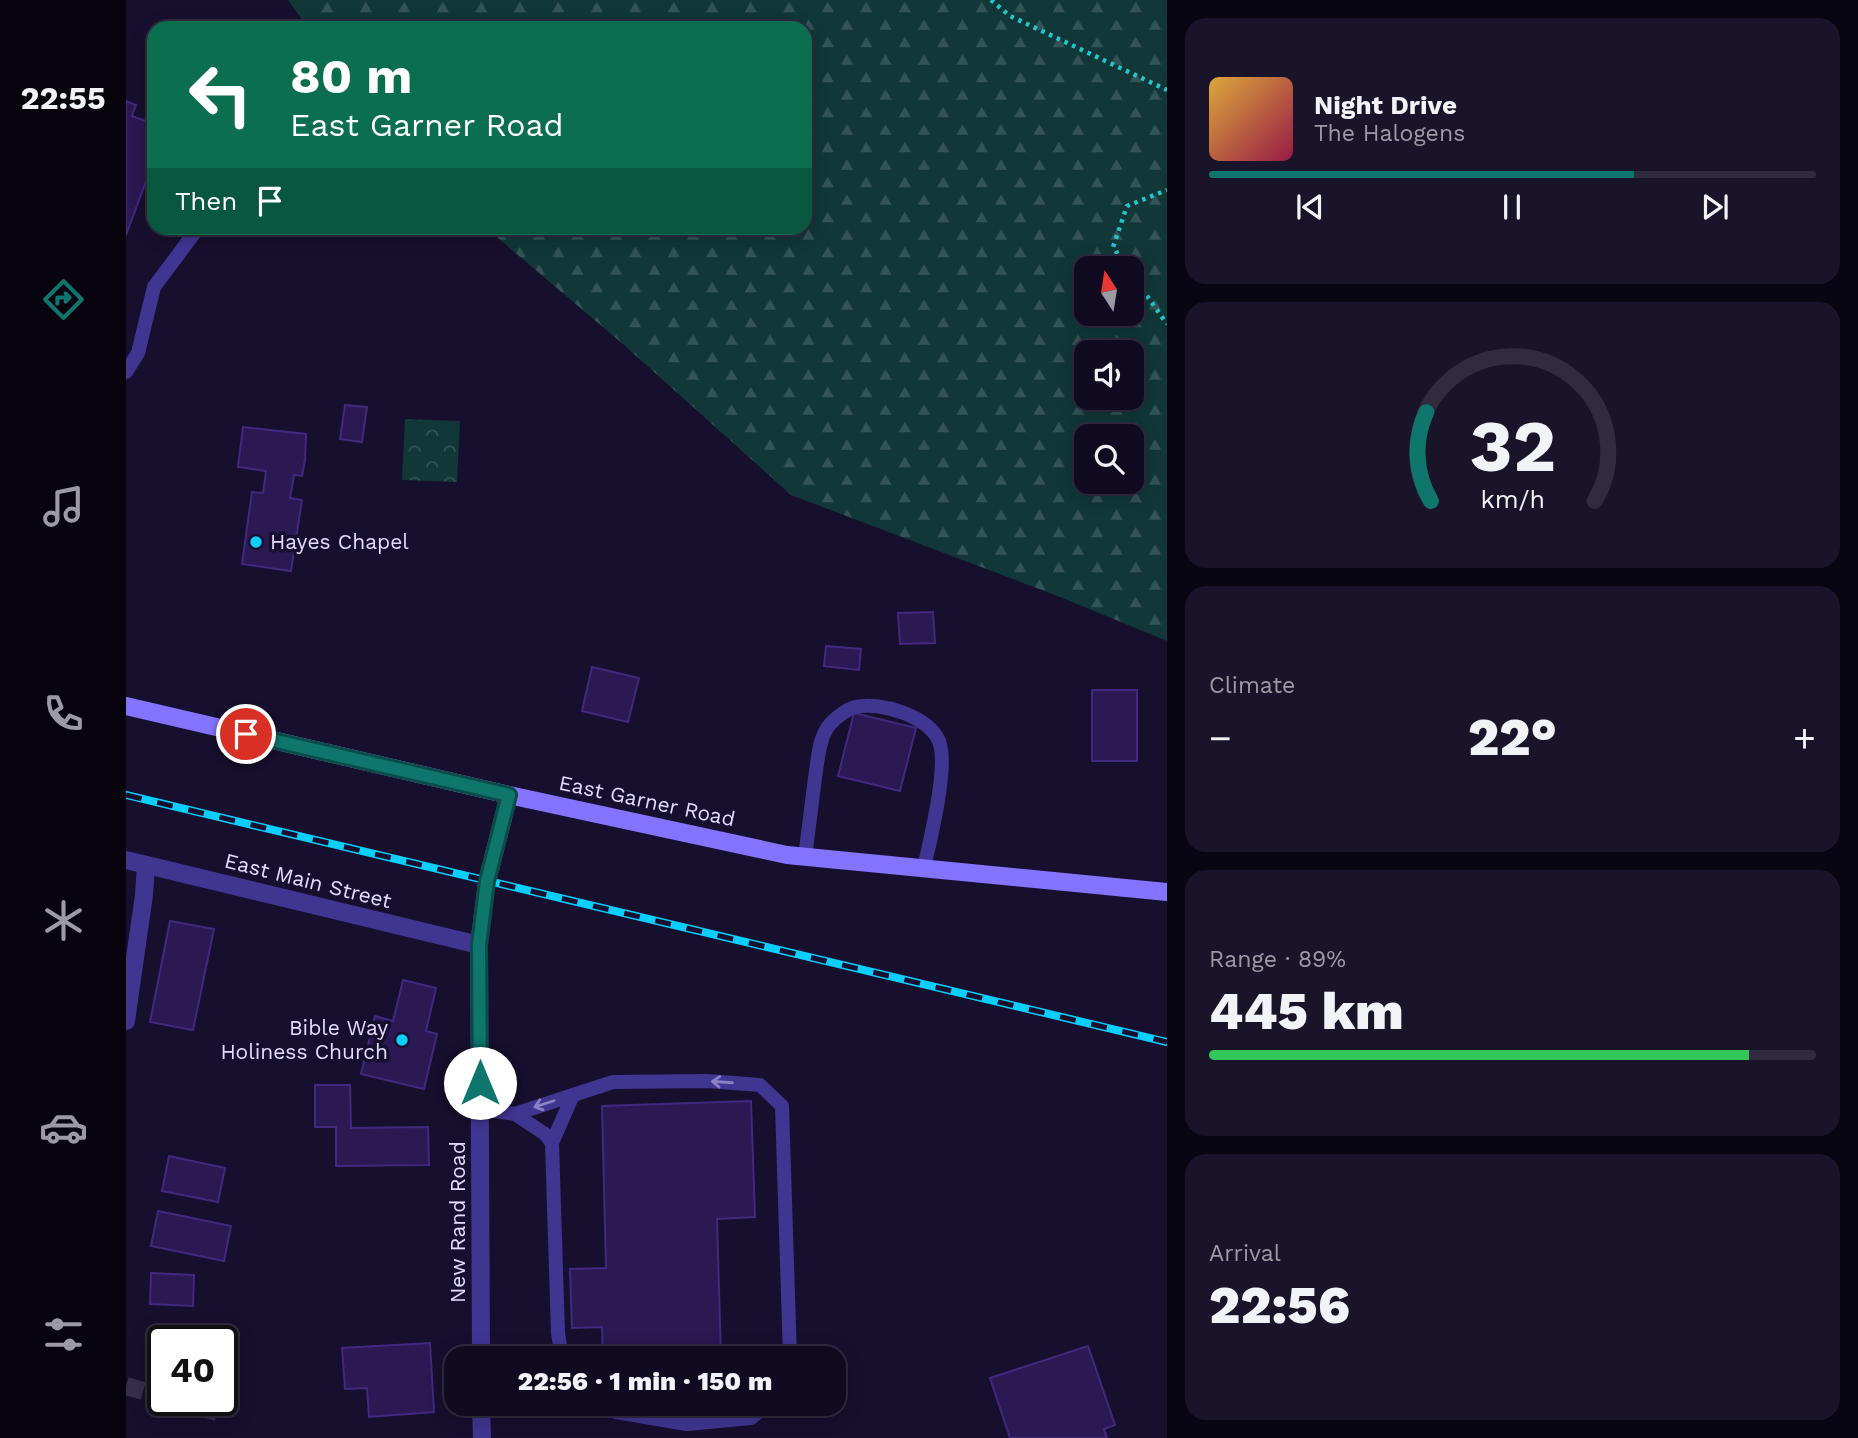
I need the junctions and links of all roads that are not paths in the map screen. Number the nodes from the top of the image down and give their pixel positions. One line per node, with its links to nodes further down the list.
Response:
1 (193, 235): 2 (lane)
2 (126, 372)
3 (126, 706): 4 (main road, East Garner Road)
4 (509, 795): 5 (main road, East Garner Road); 10 (street, New Rand Road)
5 (805, 856): 8 (main road, East Garner Road); 8 (lane)
6 (126, 860): 7 (street, East Main Street)
7 (146, 865): 10 (street, East Main Street); 11 (street)
8 (925, 868): 9 (main road, East Garner Road)
9 (1167, 892)
10 (479, 945): 13 (street, New Rand Road)
11 (126, 1021)
12 (573, 1095): 14 (lane, one-way to 14); 15 (lane); 18 (lane, one-way to 12)
13 (480, 1109): 14 (lane); 16 (street, New Rand Road)
14 (515, 1114): 15 (lane)
15 (552, 1143): 17 (lane)
16 (481, 1346)
17 (560, 1346)
18 (790, 1346)
19 (481, 1416): 22 (street)
20 (640, 1416): 21 (lane)
21 (753, 1416)
22 (482, 1438)

